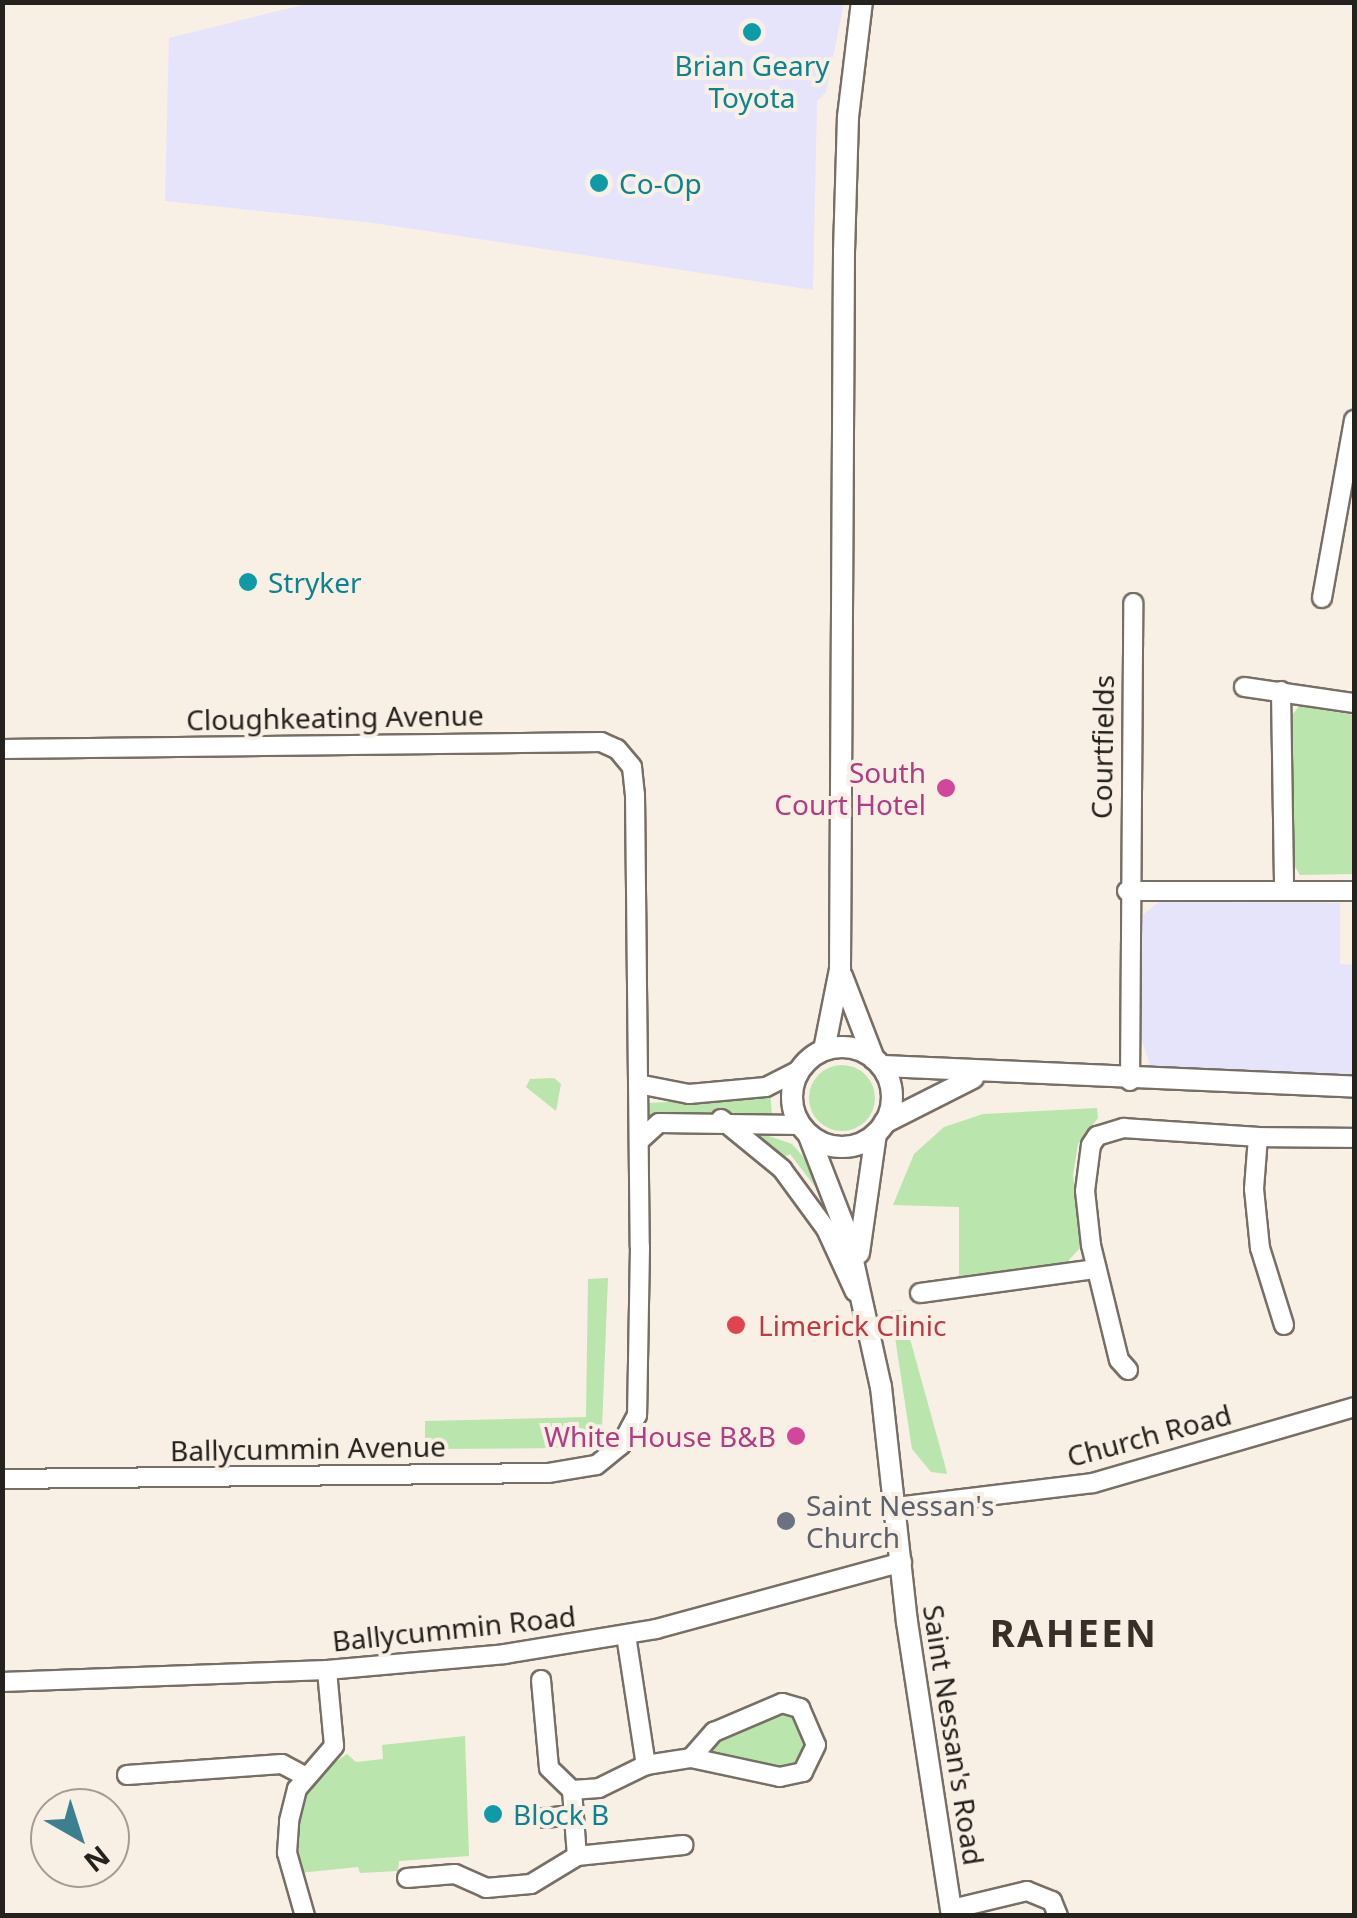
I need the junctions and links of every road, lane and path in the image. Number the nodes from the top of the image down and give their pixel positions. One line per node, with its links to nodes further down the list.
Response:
1 (862, 2): 13 (main road)
2 (1354, 420): 3 (street)
3 (1349, 479): 4 (street)
4 (1322, 598)
5 (1132, 603): 11 (street, Courtfields)
6 (1244, 686): 7 (street)
7 (1281, 691): 8 (street); 12 (street)
8 (1354, 703)
9 (2, 749): 19 (street, Cloughkeating Avenue)
10 (1354, 890): 12 (street)
11 (1127, 891): 12 (street); 18 (street, Courtfields)
12 (1284, 891)
13 (840, 969): 14 (main road); 15 (main road)
14 (824, 1050): 15 (main road); 16 (main road)
15 (878, 1063): 17 (main road); 22 (main road)
16 (800, 1070): 19 (street); 23 (main road)
17 (979, 1076): 18 (main road); 22 (main road)
18 (1130, 1081): 20 (main road)
19 (638, 1084): 26 (street)
20 (1354, 1086)
21 (721, 1120): 23 (street); 26 (street); 30 (street)
22 (880, 1128): 23 (main road); 28 (main road)
23 (804, 1130): 28 (main road)
24 (1258, 1136): 25 (street); 27 (street); 31 (street)
25 (1354, 1138)
26 (639, 1141): 34 (street, Ballycummin Avenue)
27 (1096, 1268): 29 (street); 32 (street)
28 (858, 1270): 30 (main road, Saint Nessan's Road)
29 (920, 1292)
30 (866, 1315): 35 (main road, Saint Nessan's Road)
31 (1284, 1325)
32 (1128, 1370)
33 (1354, 1408): 35 (street, Church Road)
34 (2, 1479)
35 (895, 1507): 36 (main road, Saint Nessan's Road)
36 (902, 1562): 37 (street, Ballycummin Road); 51 (main road, Saint Nessan's Road)
37 (626, 1635): 38 (street, Ballycummin Road); 42 (street)
38 (326, 1670): 40 (street, Ballycummin Road); 44 (street)
39 (541, 1680): 45 (street)
40 (2, 1682)
41 (691, 1758): 41 (street); 42 (street)
42 (646, 1766): 45 (street)
43 (127, 1775): 44 (street)
44 (306, 1776): 52 (street)
45 (572, 1790): 46 (street)
46 (573, 1815): 47 (street); 49 (street)
47 (544, 1818)
48 (683, 1845): 49 (street)
49 (577, 1856): 50 (street)
50 (407, 1878)
51 (952, 1912): 53 (street)
52 (304, 1916)
53 (1058, 1916)

